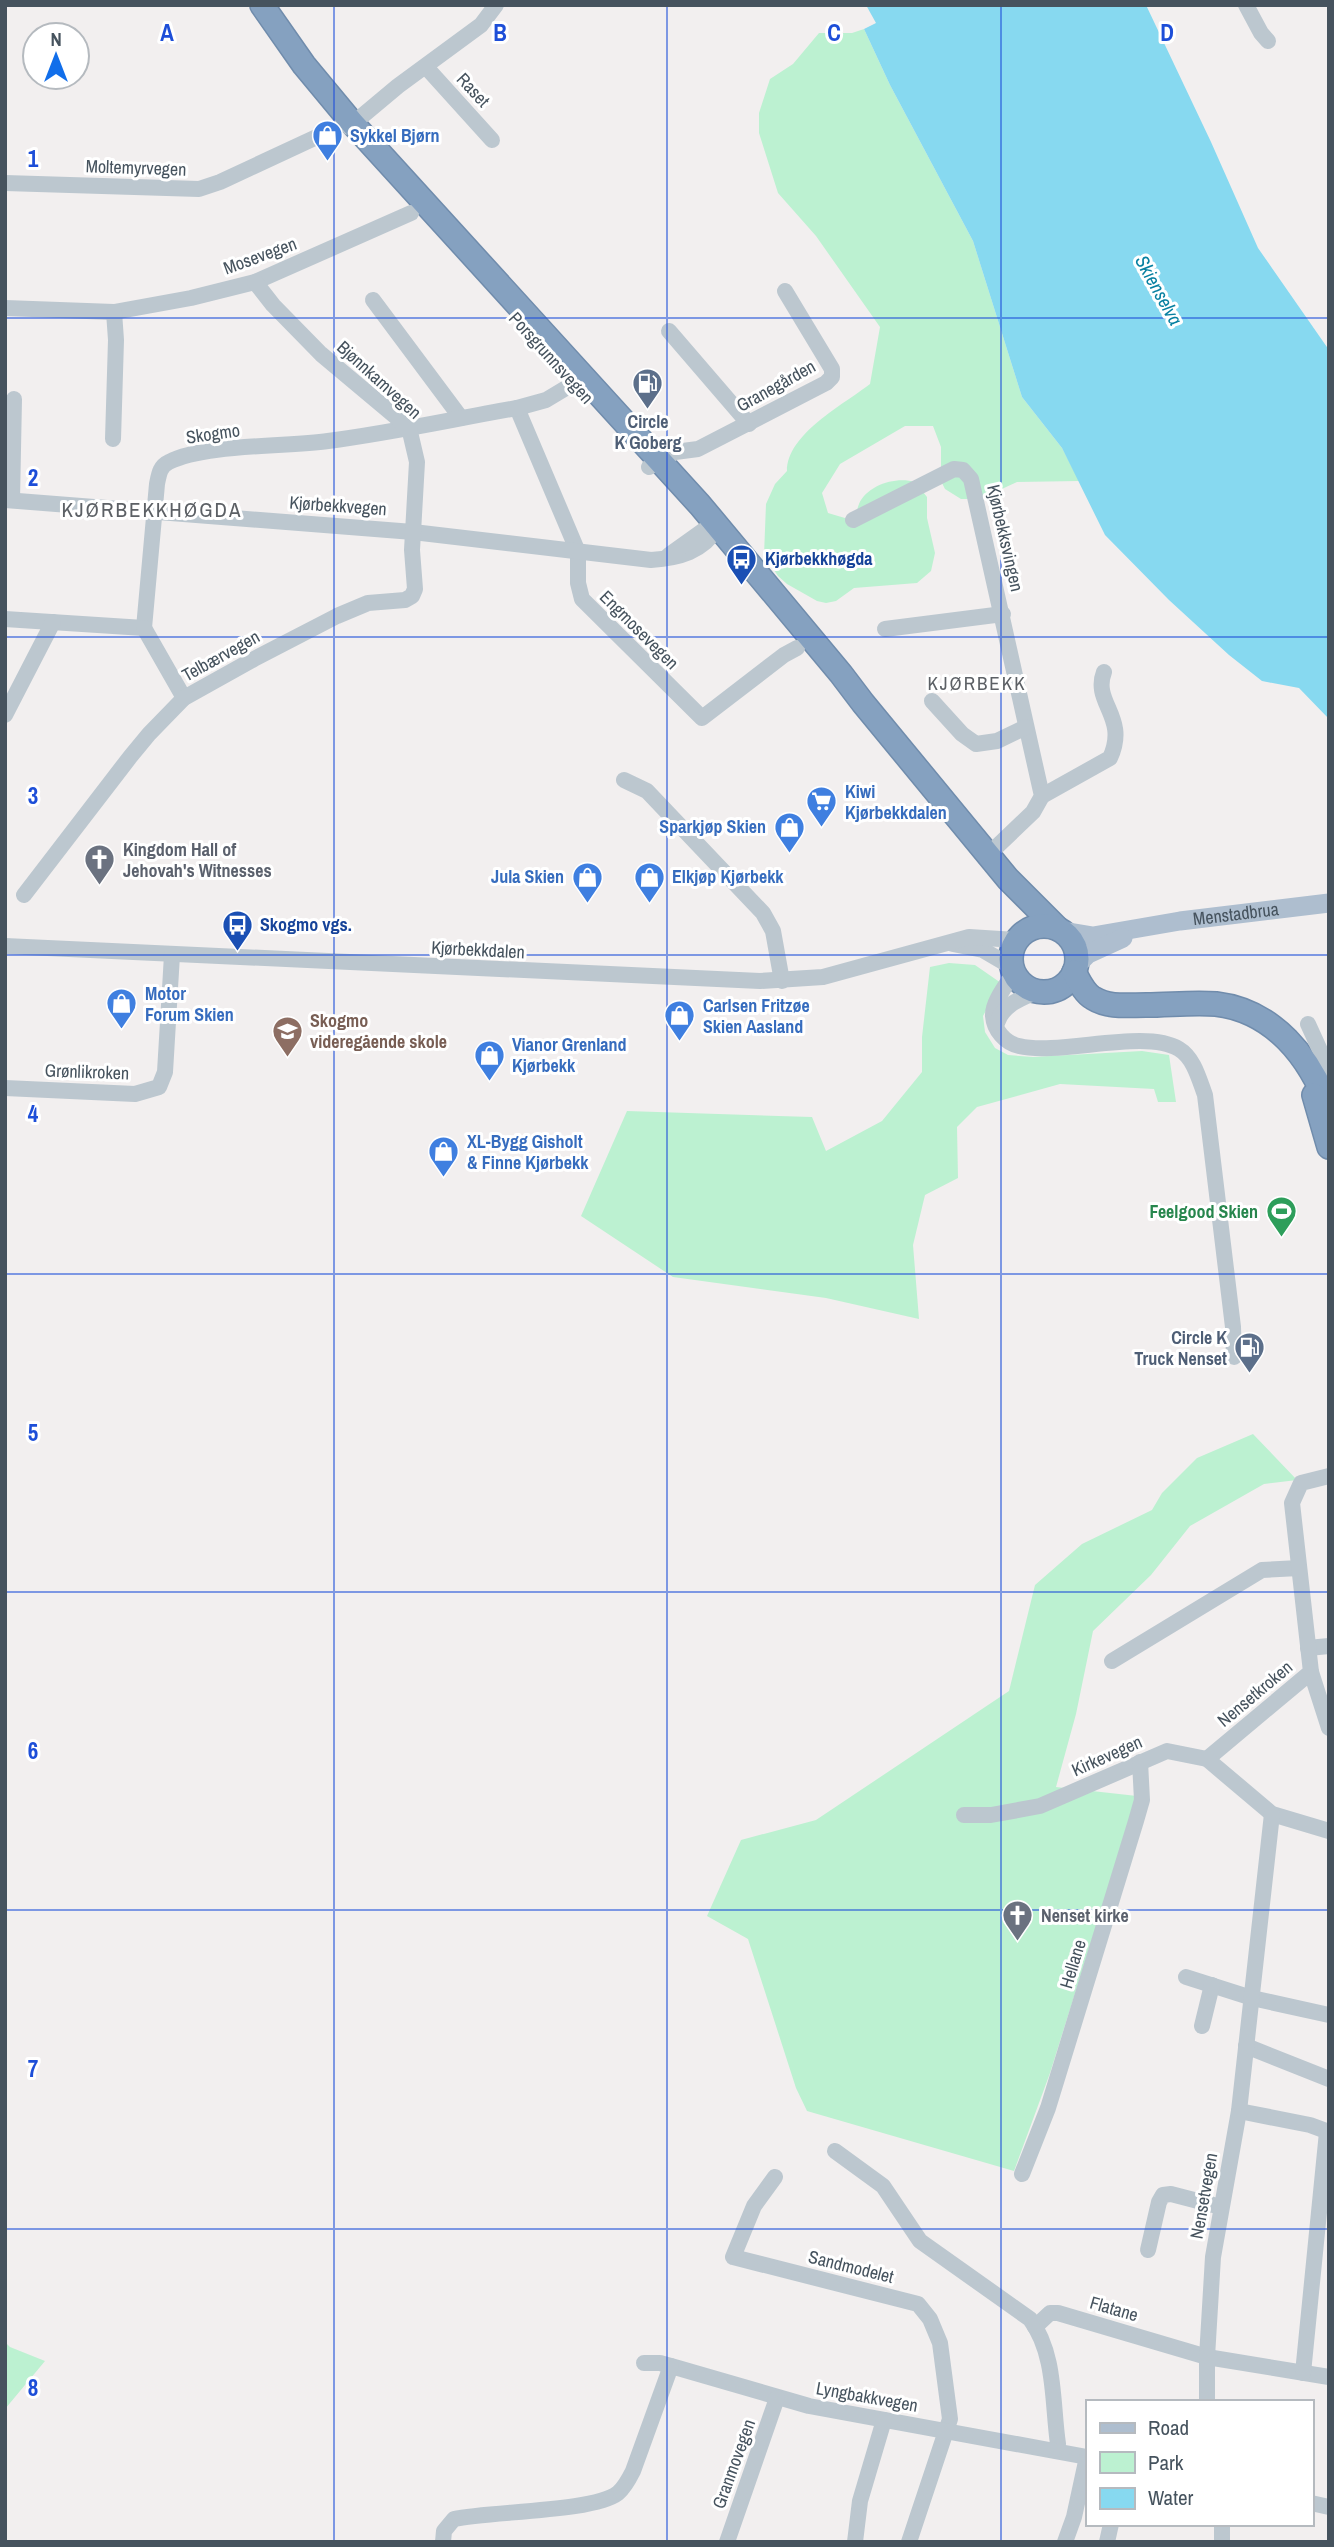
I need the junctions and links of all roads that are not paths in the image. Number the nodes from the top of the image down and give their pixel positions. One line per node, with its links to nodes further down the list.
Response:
1 (249, 5): 7 (highway, Porsgrunnsvegen)
2 (262, 5): 7 (highway, Porsgrunnsvegen)
3 (496, 5): 6 (street)
4 (1246, 5): 5 (street)
5 (1268, 41)
6 (426, 67): 7 (street); 8 (street, Raset)
7 (346, 126): 9 (street, Moltemyrvegen); 24 (highway, Porsgrunnsvegen)
8 (492, 140)
9 (5, 183)
10 (411, 213): 11 (street, Mosevegen)
11 (255, 282): 15 (street, Mosevegen); 22 (street, Bjønnkamvegen)
12 (785, 291): 21 (street, Granegården)
13 (373, 300): 20 (street, Bjønnkamvegen)
14 (5, 308): 15 (street, Mosevegen)
15 (114, 312): 23 (street)
16 (669, 331): 21 (street)
17 (566, 388): 19 (street, Skogmo)
18 (14, 399): 25 (street, Kjørbekkvegen)
19 (517, 408): 20 (street, Skogmo); 30 (street, Engmosevegen)
20 (461, 418): 22 (street, Skogmo)
21 (750, 424): 24 (street, Granegården)
22 (407, 428): 26 (street, Skogmo); 28 (street, Bjønnkamvegen)
23 (113, 439)
24 (654, 463): 29 (highway, Porsgrunnsvegen)
25 (8, 500): 26 (street, Kjørbekkvegen)
26 (154, 511): 28 (street, Kjørbekkvegen); 34 (street, Skogmo)
27 (853, 520): 31 (street, Kjørbekksvingen)
28 (413, 531): 30 (street, Kjørbekkvegen); 38 (street, Telbærvegen)
29 (711, 532): 30 (street, Kjørbekkvegen); 44 (highway, Porsgrunnsvegen)
30 (578, 552): 36 (street, Engmosevegen)
31 (1003, 614): 35 (street, Kjørbekksvingen); 41 (street, Kjørbekksvingen)
32 (5, 619): 33 (street)
33 (52, 622): 34 (street); 40 (street)
34 (144, 628): 38 (street)
35 (885, 629)
36 (797, 648)
37 (1104, 672): 43 (street)
38 (184, 698): 46 (street, Telbærvegen)
39 (932, 701): 41 (street)
40 (5, 715)
41 (1026, 727): 43 (street, Kjørbekksvingen)
42 (624, 780): 56 (street)
43 (1042, 796): 44 (street)
44 (988, 855): 45 (highway, Porsgrunnsvegen)
45 (1007, 880): 49 (highway, Porsgrunnsvegen); 50 (highway, Porsgrunnsvegen)
46 (24, 895)
47 (1329, 903): 48 (main road, Menstadbrua)
48 (1143, 929): 49 (main road, Menstadbrua); 54 (main road, Menstadbrua)
49 (1060, 930): 50 (highway); 54 (highway)
50 (1019, 937): 51 (street, Kjørbekkdalen); 55 (highway)
51 (944, 943): 55 (street, Kjørbekkdalen); 56 (street, Kjørbekkdalen)
52 (5, 946): 53 (street, Kjørbekkdalen)
53 (172, 955): 56 (street, Kjørbekkdalen); 63 (street, Grønlikroken)
54 (1076, 968): 57 (highway); 58 (highway)
55 (1013, 970): 57 (highway); 60 (street)
56 (782, 981)
57 (1047, 990): 58 (highway); 60 (street)
58 (1170, 1006): 61 (highway)
59 (1308, 1024): 62 (street)
60 (996, 1025): 66 (street)
61 (1303, 1059): 64 (highway); 65 (highway)
62 (1329, 1070)
63 (5, 1088)
64 (1329, 1109)
65 (1329, 1147)
66 (1234, 1357)
67 (1329, 1476): 68 (street, Nensetkroken)
68 (1299, 1567): 70 (street, Nensetkroken); 71 (street)
69 (1329, 1646): 70 (street)
70 (1308, 1648): 72 (street, Nensetkroken)
71 (1112, 1661)
72 (1311, 1672): 73 (street); 74 (street, Nensetkroken)
73 (1329, 1728)
74 (1207, 1759): 75 (street, Kirkevegen); 76 (street, Kirkevegen)
75 (1140, 1762): 77 (street, Kirkevegen); 90 (street, Hellane)
76 (1272, 1814): 78 (street, Kirkevegen); 81 (street, Nensetvegen)
77 (964, 1815)
78 (1329, 1831)
79 (1186, 1977): 80 (street)
80 (1212, 1985): 81 (street); 84 (street)
81 (1252, 1998): 83 (street); 85 (street, Nensetvegen)
82 (1329, 1998): 83 (street)
83 (1328, 2015)
84 (1202, 2026)
85 (1246, 2046): 86 (street); 87 (street, Nensetvegen)
86 (1329, 2079)
87 (1239, 2111): 88 (street); 92 (street, Nensetvegen)
88 (1328, 2132): 98 (street)
89 (835, 2151): 94 (street)
90 (1022, 2174)
91 (775, 2177): 103 (street, Sandmodelet)
92 (1222, 2207): 93 (street); 95 (street, Nensetvegen)
93 (1148, 2250)
94 (1035, 2327): 95 (street, Flatane); 104 (street)
95 (1207, 2357): 98 (street, Flatane); 101 (street, Nensetvegen)
96 (644, 2362): 97 (street, Lyngbakkvegen)
97 (671, 2366): 100 (street, Lyngbakkvegen); 107 (street)
98 (1303, 2373): 99 (street, Flatane)
99 (1329, 2377)
100 (777, 2398): 102 (street, Lyngbakkvegen); 108 (street, Granmovegen)
101 (1208, 2400)
102 (884, 2420): 103 (street, Lyngbakkvegen); 109 (street)
103 (948, 2431): 105 (street, Lyngbakkvegen); 110 (street)
104 (1058, 2444)
105 (1086, 2457)
106 (1086, 2462): 111 (street)
107 (443, 2542)
108 (727, 2542)
109 (855, 2542)
110 (909, 2542)
111 (1065, 2542)

